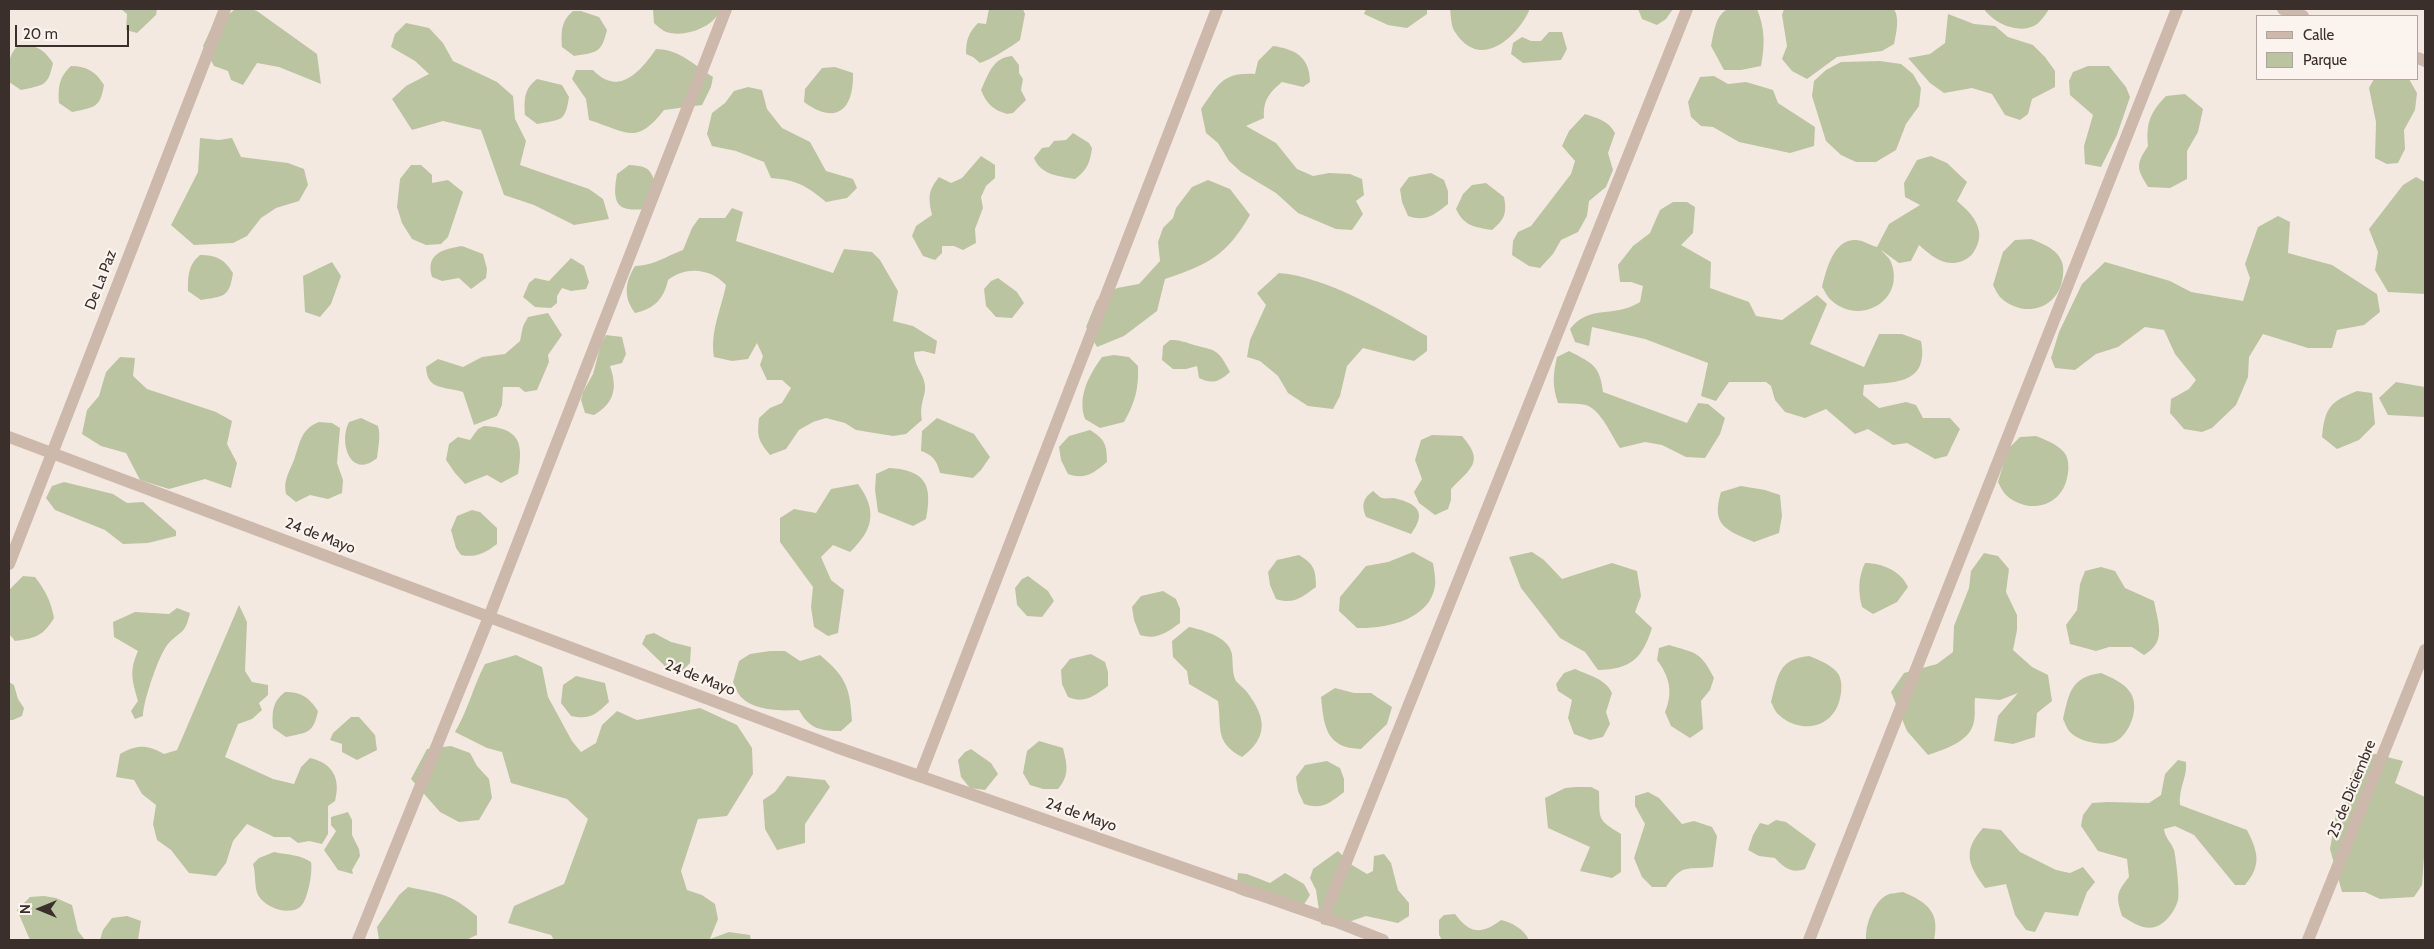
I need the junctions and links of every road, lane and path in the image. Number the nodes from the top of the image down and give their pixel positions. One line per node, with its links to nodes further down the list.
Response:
1 (225, 9): 9 (street, De La Paz)
2 (726, 9): 11 (street)
3 (1217, 9): 13 (street)
4 (1687, 9): 14 (street)
5 (2177, 9): 17 (street)
6 (2283, 9): 7 (street)
7 (2300, 15)
8 (9, 437): 9 (street, 24 de Mayo)
9 (51, 453): 10 (street, De La Paz); 11 (street, 24 de Mayo)
10 (9, 564)
11 (489, 617): 13 (street, 24 de Mayo); 15 (street)
12 (2425, 650): 18 (street, 25 de Diciembre)
13 (920, 776): 14 (street, 24 de Mayo)
14 (1324, 917): 16 (street, 24 de Mayo)
15 (358, 940)
16 (1383, 940)
17 (1810, 940)
18 (2308, 940)

